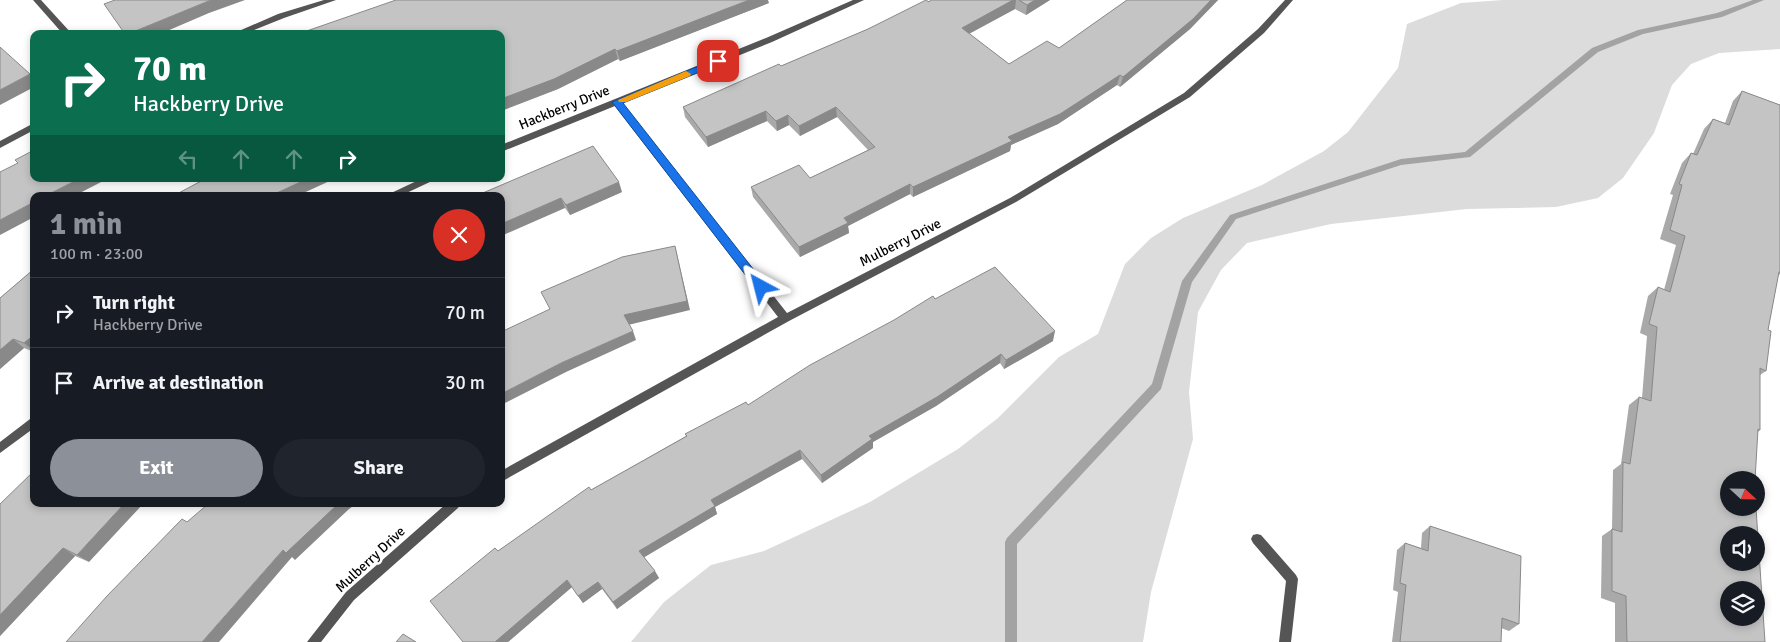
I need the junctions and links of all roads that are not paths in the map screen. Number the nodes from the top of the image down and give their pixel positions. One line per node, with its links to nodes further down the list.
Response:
1 (38, 0): 5 (street)
2 (332, 0): 6 (street)
3 (860, 0): 7 (street, Hackberry Drive)
4 (1289, 0): 13 (street, Mulberry Drive)
5 (64, 30)
6 (246, 30)
7 (617, 102): 10 (street, Hackberry Drive); 13 (street)
8 (30, 128): 9 (street)
9 (0, 145)
10 (505, 147)
11 (422, 182): 12 (street)
12 (401, 192)
13 (785, 318): 16 (street, Mulberry Drive)
14 (30, 424): 15 (street)
15 (0, 448)
16 (505, 475)
17 (451, 507): 19 (street, Mulberry Drive)
18 (1257, 539): 20 (street)
19 (313, 642)
20 (1285, 642)

